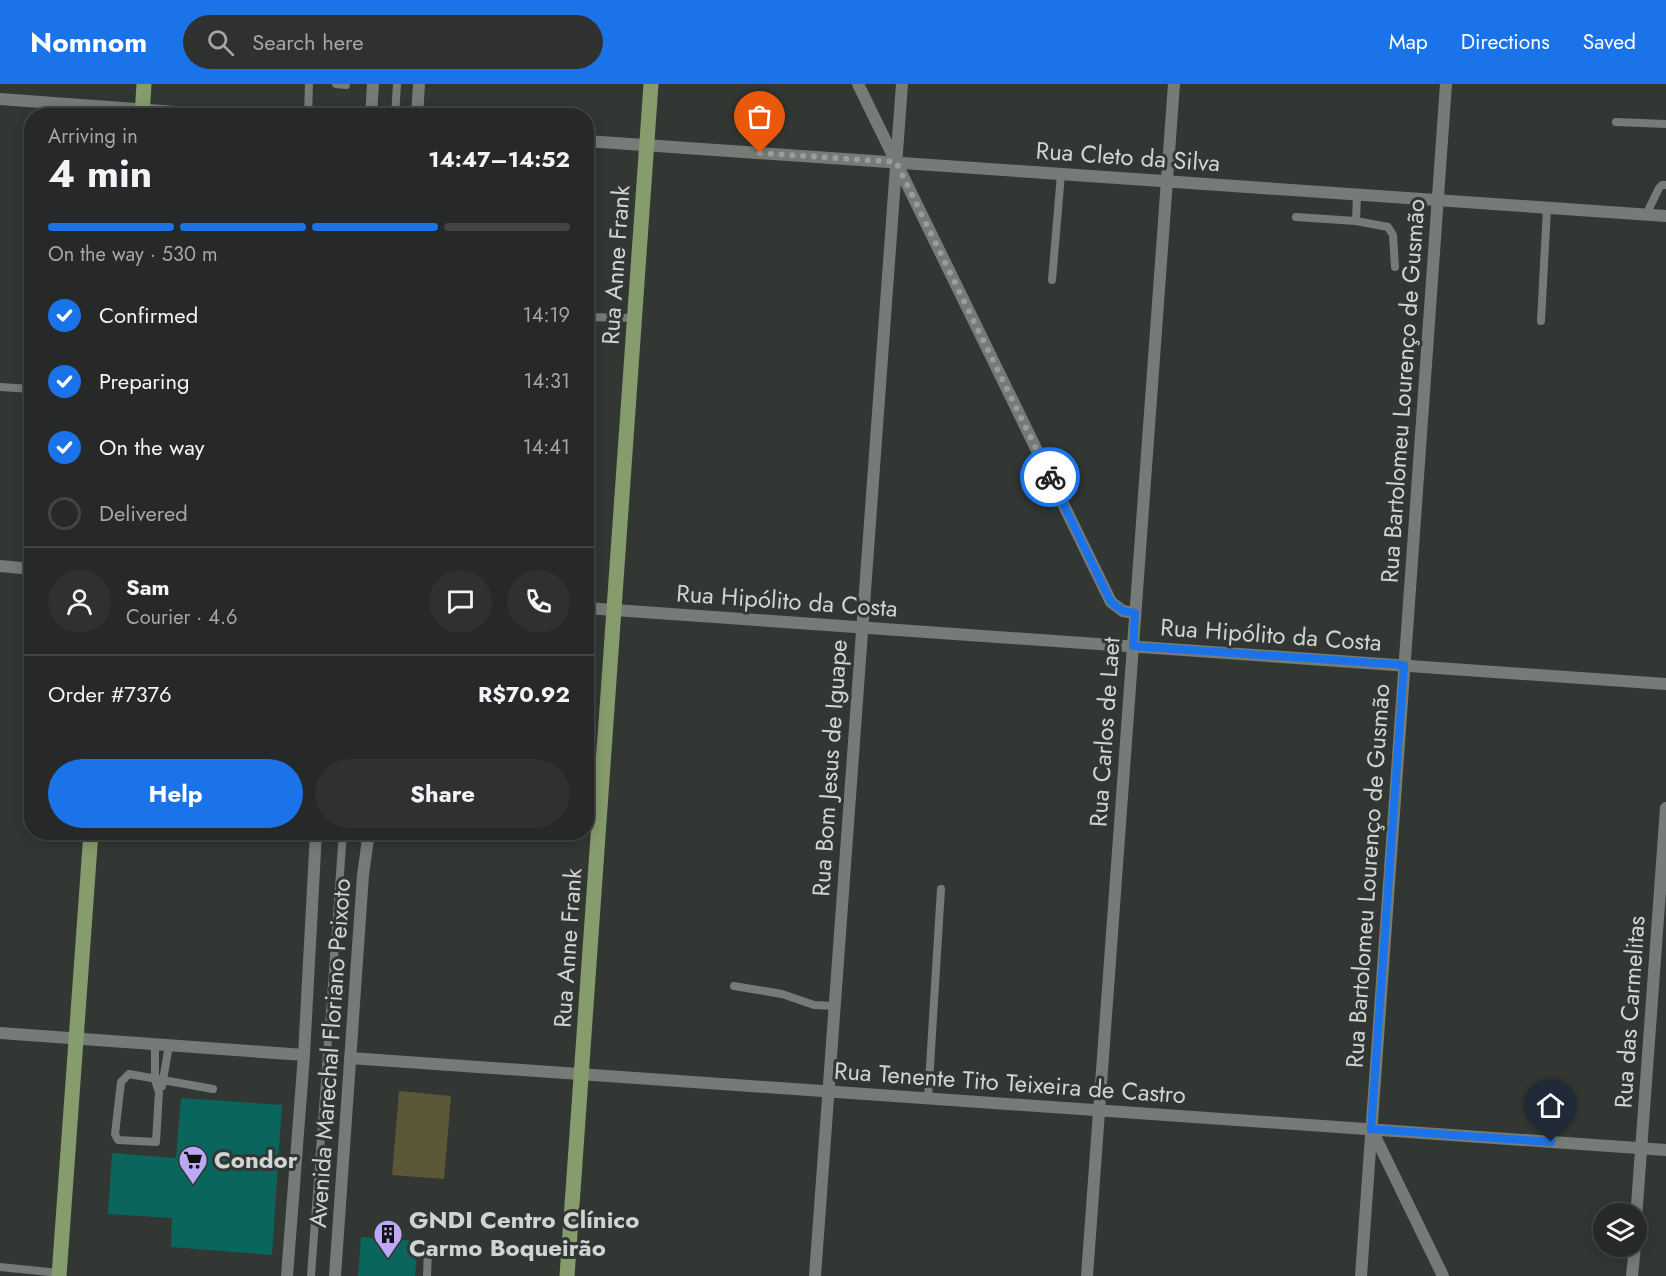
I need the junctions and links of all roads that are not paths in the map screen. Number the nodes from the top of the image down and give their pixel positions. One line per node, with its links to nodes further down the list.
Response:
1 (144, 84): 15 (main road)
2 (309, 84): 16 (lane)
3 (336, 84): 12 (lane)
4 (374, 84): 17 (street)
5 (397, 84): 18 (lane)
6 (419, 84): 19 (street)
7 (651, 84): 23 (main road, Rua Anne Frank)
8 (858, 84): 24 (street)
9 (902, 84): 24 (street, Rua Bom Jesus de Iguape)
10 (1174, 84): 26 (street, Rua Carlos de Laet)
11 (1446, 84): 29 (street, Rua Bartolomeu Lourenço de Gusmão)
12 (346, 85)
13 (0, 99): 14 (street)
14 (98, 108)
15 (142, 108)
16 (308, 108)
17 (372, 108)
18 (396, 108)
19 (418, 108)
20 (1616, 122): 21 (lane)
21 (1666, 124)
22 (594, 142): 23 (street, Rua Cleto da Silva)
23 (647, 145): 24 (street, Rua Cleto da Silva); 38 (main road, Rua Anne Frank)
24 (896, 162): 25 (street, Rua Cleto da Silva); 46 (street); 47 (street, Rua Bom Jesus de Iguape)
25 (1061, 174): 26 (street, Rua Cleto da Silva); 36 (lane)
26 (1167, 181): 28 (street, Rua Cleto da Silva); 46 (street, Rua Carlos de Laet)
27 (1666, 185): 31 (lane)
28 (1357, 195): 29 (street, Rua Cleto da Silva); 34 (lane)
29 (1437, 200): 30 (street, Rua Cleto da Silva); 49 (street, Rua Bartolomeu Lourenço de Gusmão)
30 (1547, 208): 31 (street, Rua Cleto da Silva); 39 (lane)
31 (1646, 215): 32 (street, Rua Cleto da Silva)
32 (1666, 216)
33 (1296, 217): 34 (lane)
34 (1356, 221): 35 (lane)
35 (1395, 267)
36 (1052, 280)
37 (594, 317): 38 (lane)
38 (635, 318): 45 (main road, Rua Anne Frank)
39 (1540, 321)
40 (0, 387): 41 (lane)
41 (24, 388)
42 (0, 567): 43 (street)
43 (24, 568)
44 (594, 609): 45 (street, Rua Hipólito da Costa)
45 (614, 610): 47 (street, Rua Hipólito da Costa); 65 (main road, Rua Anne Frank)
46 (1135, 613): 48 (street, Rua Carlos de Laet)
47 (862, 627): 48 (street, Rua Hipólito da Costa); 58 (street, Rua Bom Jesus de Iguape)
48 (1133, 646): 49 (street, Rua Hipólito da Costa); 70 (street, Rua Carlos de Laet)
49 (1404, 665): 50 (street, Rua Hipólito da Costa); 71 (street, Rua Bartolomeu Lourenço de Gusmão)
50 (1666, 684)
51 (1666, 808): 72 (street, Rua das Carmelitas)
52 (90, 840): 60 (main road)
53 (316, 840): 63 (street, Avenida Marechal Floriano Peixoto)
54 (342, 840): 80 (lane)
55 (368, 840): 64 (street, Avenida Marechal Floriano Peixoto)
56 (941, 889): 69 (lane)
57 (734, 986): 58 (lane)
58 (834, 1006): 68 (street, Rua Bom Jesus de Iguape)
59 (0, 1034): 60 (street)
60 (76, 1039): 61 (street); 78 (main road)
61 (155, 1044): 62 (street); 66 (lane)
62 (169, 1045): 63 (street); 66 (lane)
63 (304, 1055): 79 (street, Avenida Marechal Floriano Peixoto)
64 (350, 1058): 65 (street, Rua Tenente Tito Teixeira de Castro); 81 (street, Avenida Marechal Floriano Peixoto)
65 (581, 1074): 68 (street, Rua Tenente Tito Teixeira de Castro); 83 (main road, Rua Anne Frank)
66 (160, 1081): 66 (lane); 67 (lane)
67 (213, 1089)
68 (828, 1091): 69 (street, Rua Tenente Tito Teixeira de Castro); 84 (street, Rua Bom Jesus de Iguape)
69 (928, 1098): 70 (street, Rua Tenente Tito Teixeira de Castro)
70 (1099, 1110): 71 (street, Rua Tenente Tito Teixeira de Castro); 85 (street, Rua Carlos de Laet)
71 (1371, 1129): 72 (street, Rua Tenente Tito Teixeira de Castro); 86 (street, Rua Bartolomeu Lourenço de Gusmão); 87 (street)
72 (1642, 1148): 73 (street, Rua Tenente Tito Teixeira de Castro); 74 (street, Rua das Carmelitas)
73 (1666, 1150)
74 (1637, 1203)
75 (428, 1251): 82 (lane)
76 (1634, 1257): 88 (street)
77 (0, 1267): 78 (lane)
78 (59, 1274)
79 (287, 1276)
80 (311, 1276)
81 (335, 1276)
82 (427, 1276)
83 (567, 1276)
84 (814, 1276)
85 (1087, 1276)
86 (1361, 1276)
87 (1443, 1276)
88 (1632, 1276)

